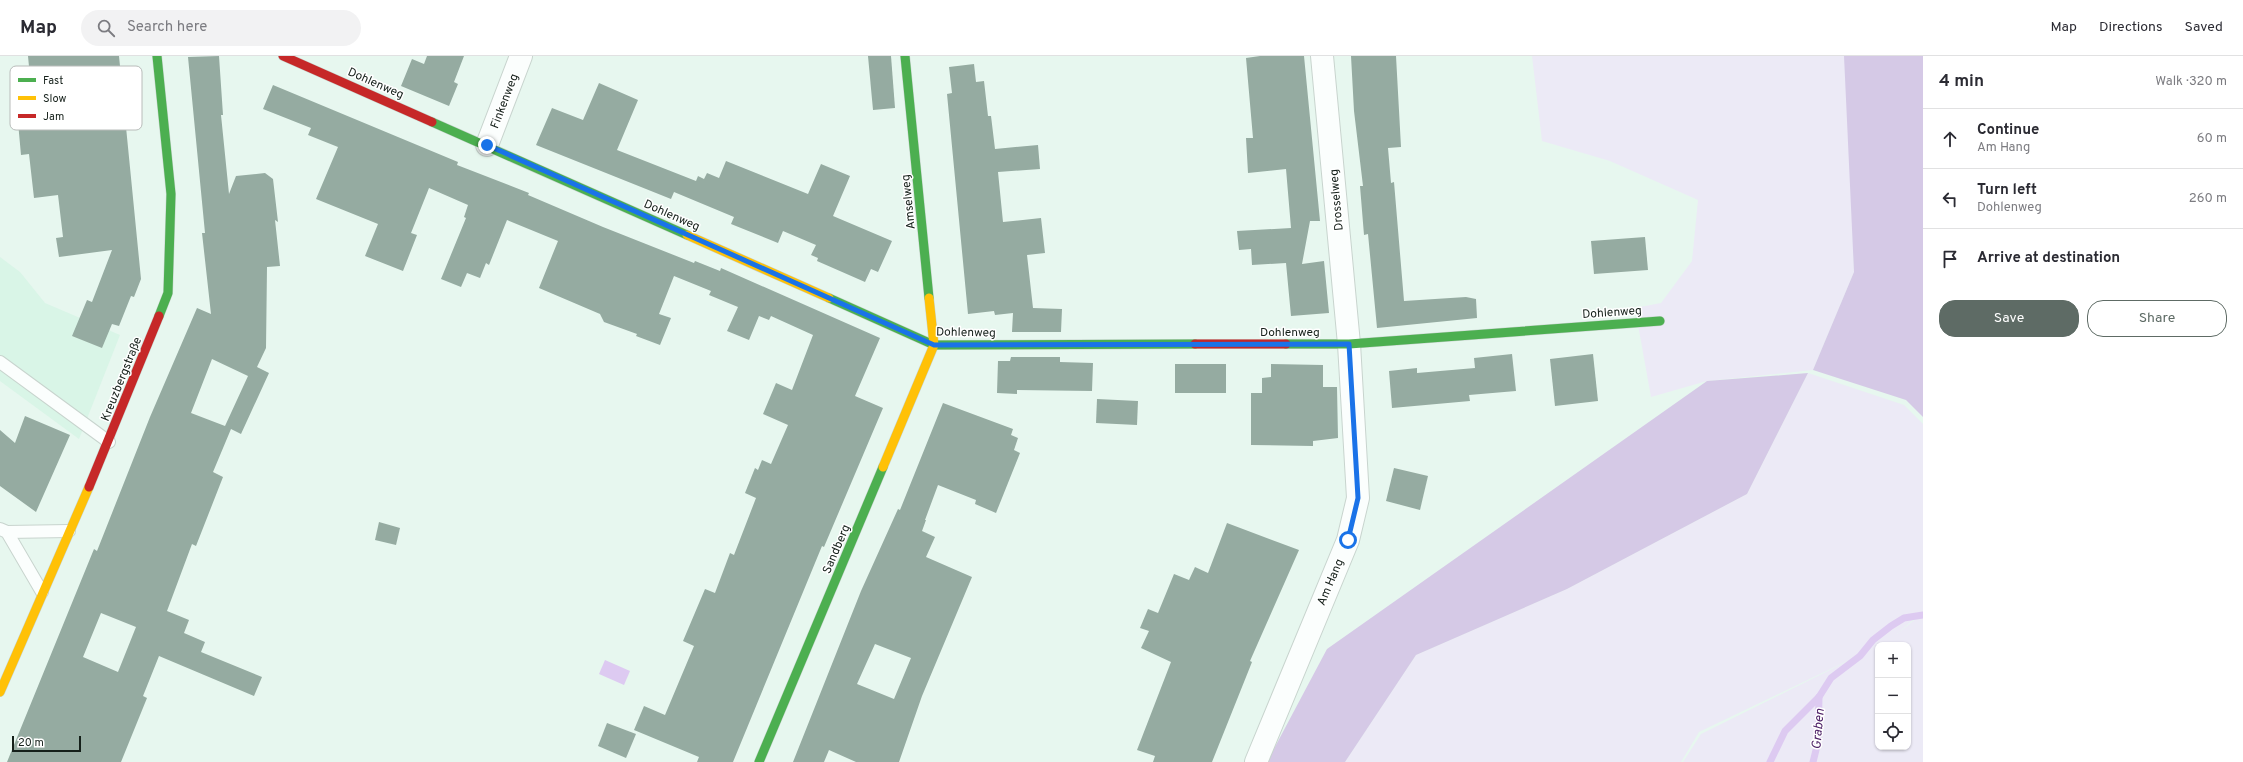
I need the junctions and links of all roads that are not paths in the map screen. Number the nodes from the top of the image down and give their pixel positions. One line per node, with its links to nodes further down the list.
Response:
1 (157, 56): 11 (street, Kreuzbergstraße)
2 (283, 56): 6 (street, Dohlenweg)
3 (521, 56): 6 (street, Finkenweg)
4 (905, 56): 9 (street, Amselweg)
5 (1322, 56): 8 (street, Drosselweg)
6 (487, 145): 9 (street, Dohlenweg)
7 (1660, 321): 8 (street, Dohlenweg)
8 (1349, 344): 9 (street, Dohlenweg); 17 (street, Am Hang)
9 (934, 345): 16 (street, Sandberg)
10 (0, 362): 11 (lane)
11 (109, 442): 12 (street, Kreuzbergstraße)
12 (69, 530): 13 (lane); 14 (street, Kreuzbergstraße)
13 (3, 531): 14 (lane)
14 (42, 592): 15 (street, Kreuzbergstraße)
15 (0, 692)
16 (759, 762)
17 (1256, 762)

